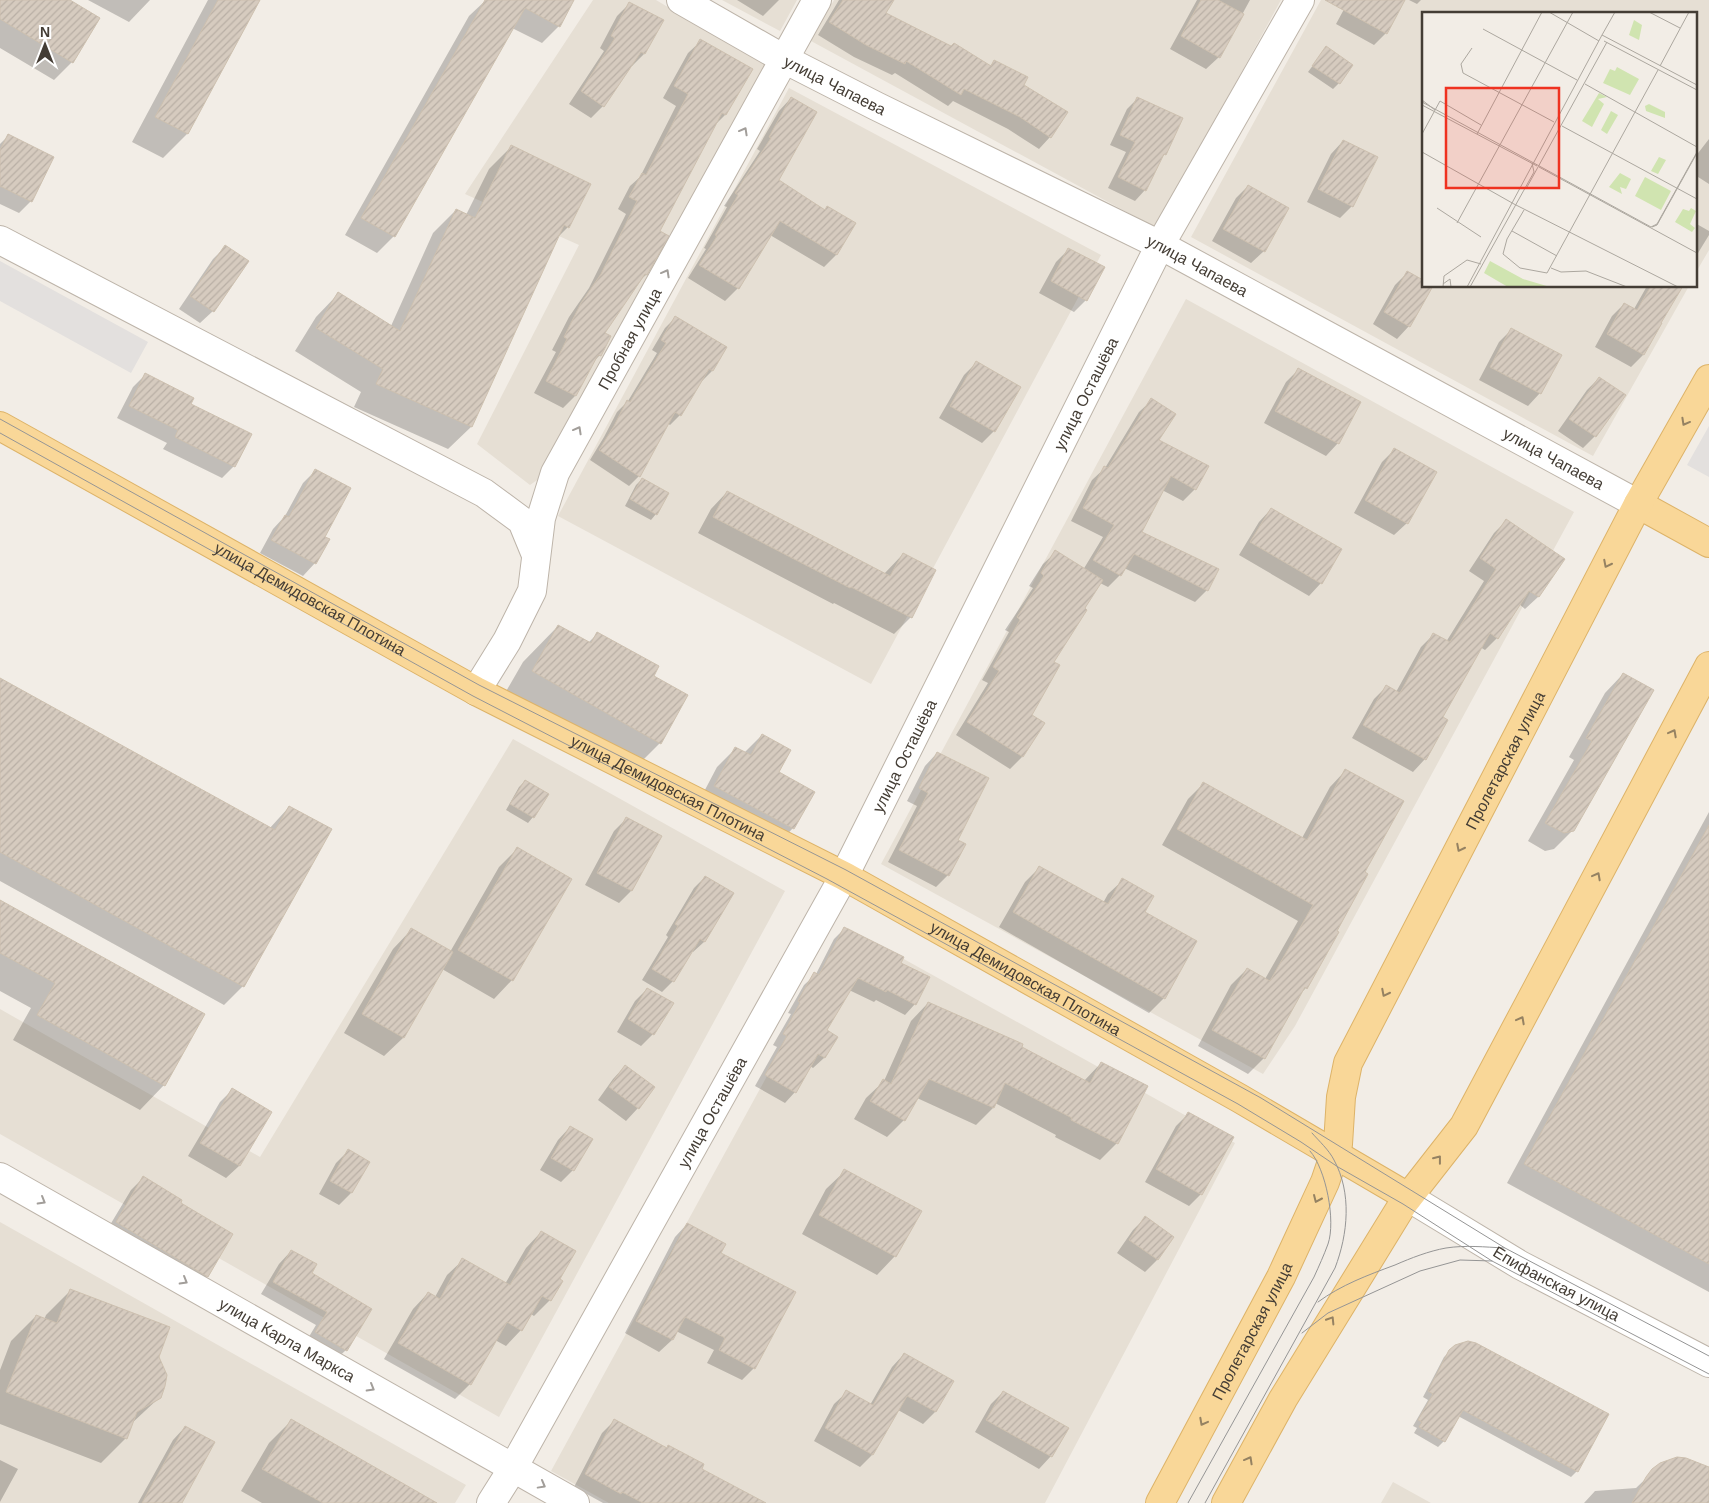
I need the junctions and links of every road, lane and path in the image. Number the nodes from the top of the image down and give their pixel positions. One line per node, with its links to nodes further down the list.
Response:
1 (681, 0): 4 (street, улица Чапаева)
2 (817, 0): 4 (street, Пробная улица)
3 (1300, 0): 6 (street, улица Осташёва)
4 (784, 59): 6 (street, улица Чапаева); 11 (street, Пробная улица, one-way to 4)
5 (0, 240): 11 (street)
6 (1160, 245): 9 (street, улица Чапаева); 14 (street, улица Осташёва)
7 (1709, 379): 9 (main road, Пролетарская улица, one-way to 9)
8 (0, 426): 13 (main road, улица Демидовская Плотина)
9 (1638, 504): 10 (main road, улица Чапаева); 15 (main road, Пролетарская улица, one-way to 15)
10 (1709, 543)
11 (537, 556): 13 (street, Пробная улица)
12 (1709, 666): 17 (main road, one-way to 12)
13 (476, 691): 14 (main road, улица Демидовская Плотина)
14 (844, 876): 15 (main road, улица Демидовская Плотина); 19 (street, улица Осташёва)
15 (1335, 1154): 17 (main road); 22 (main road, Пролетарская улица, one-way to 22)
16 (0, 1177): 19 (street, улица Карла Маркса, one-way to 19)
17 (1408, 1198): 18 (street, Епифанская улица); 23 (main road, one-way to 17)
18 (1709, 1363)
19 (513, 1468): 20 (street, улица Осташёва); 21 (street, улица Карла Маркса, one-way to 21)
20 (491, 1503)
21 (575, 1503)
22 (1160, 1503)
23 (1226, 1503)

